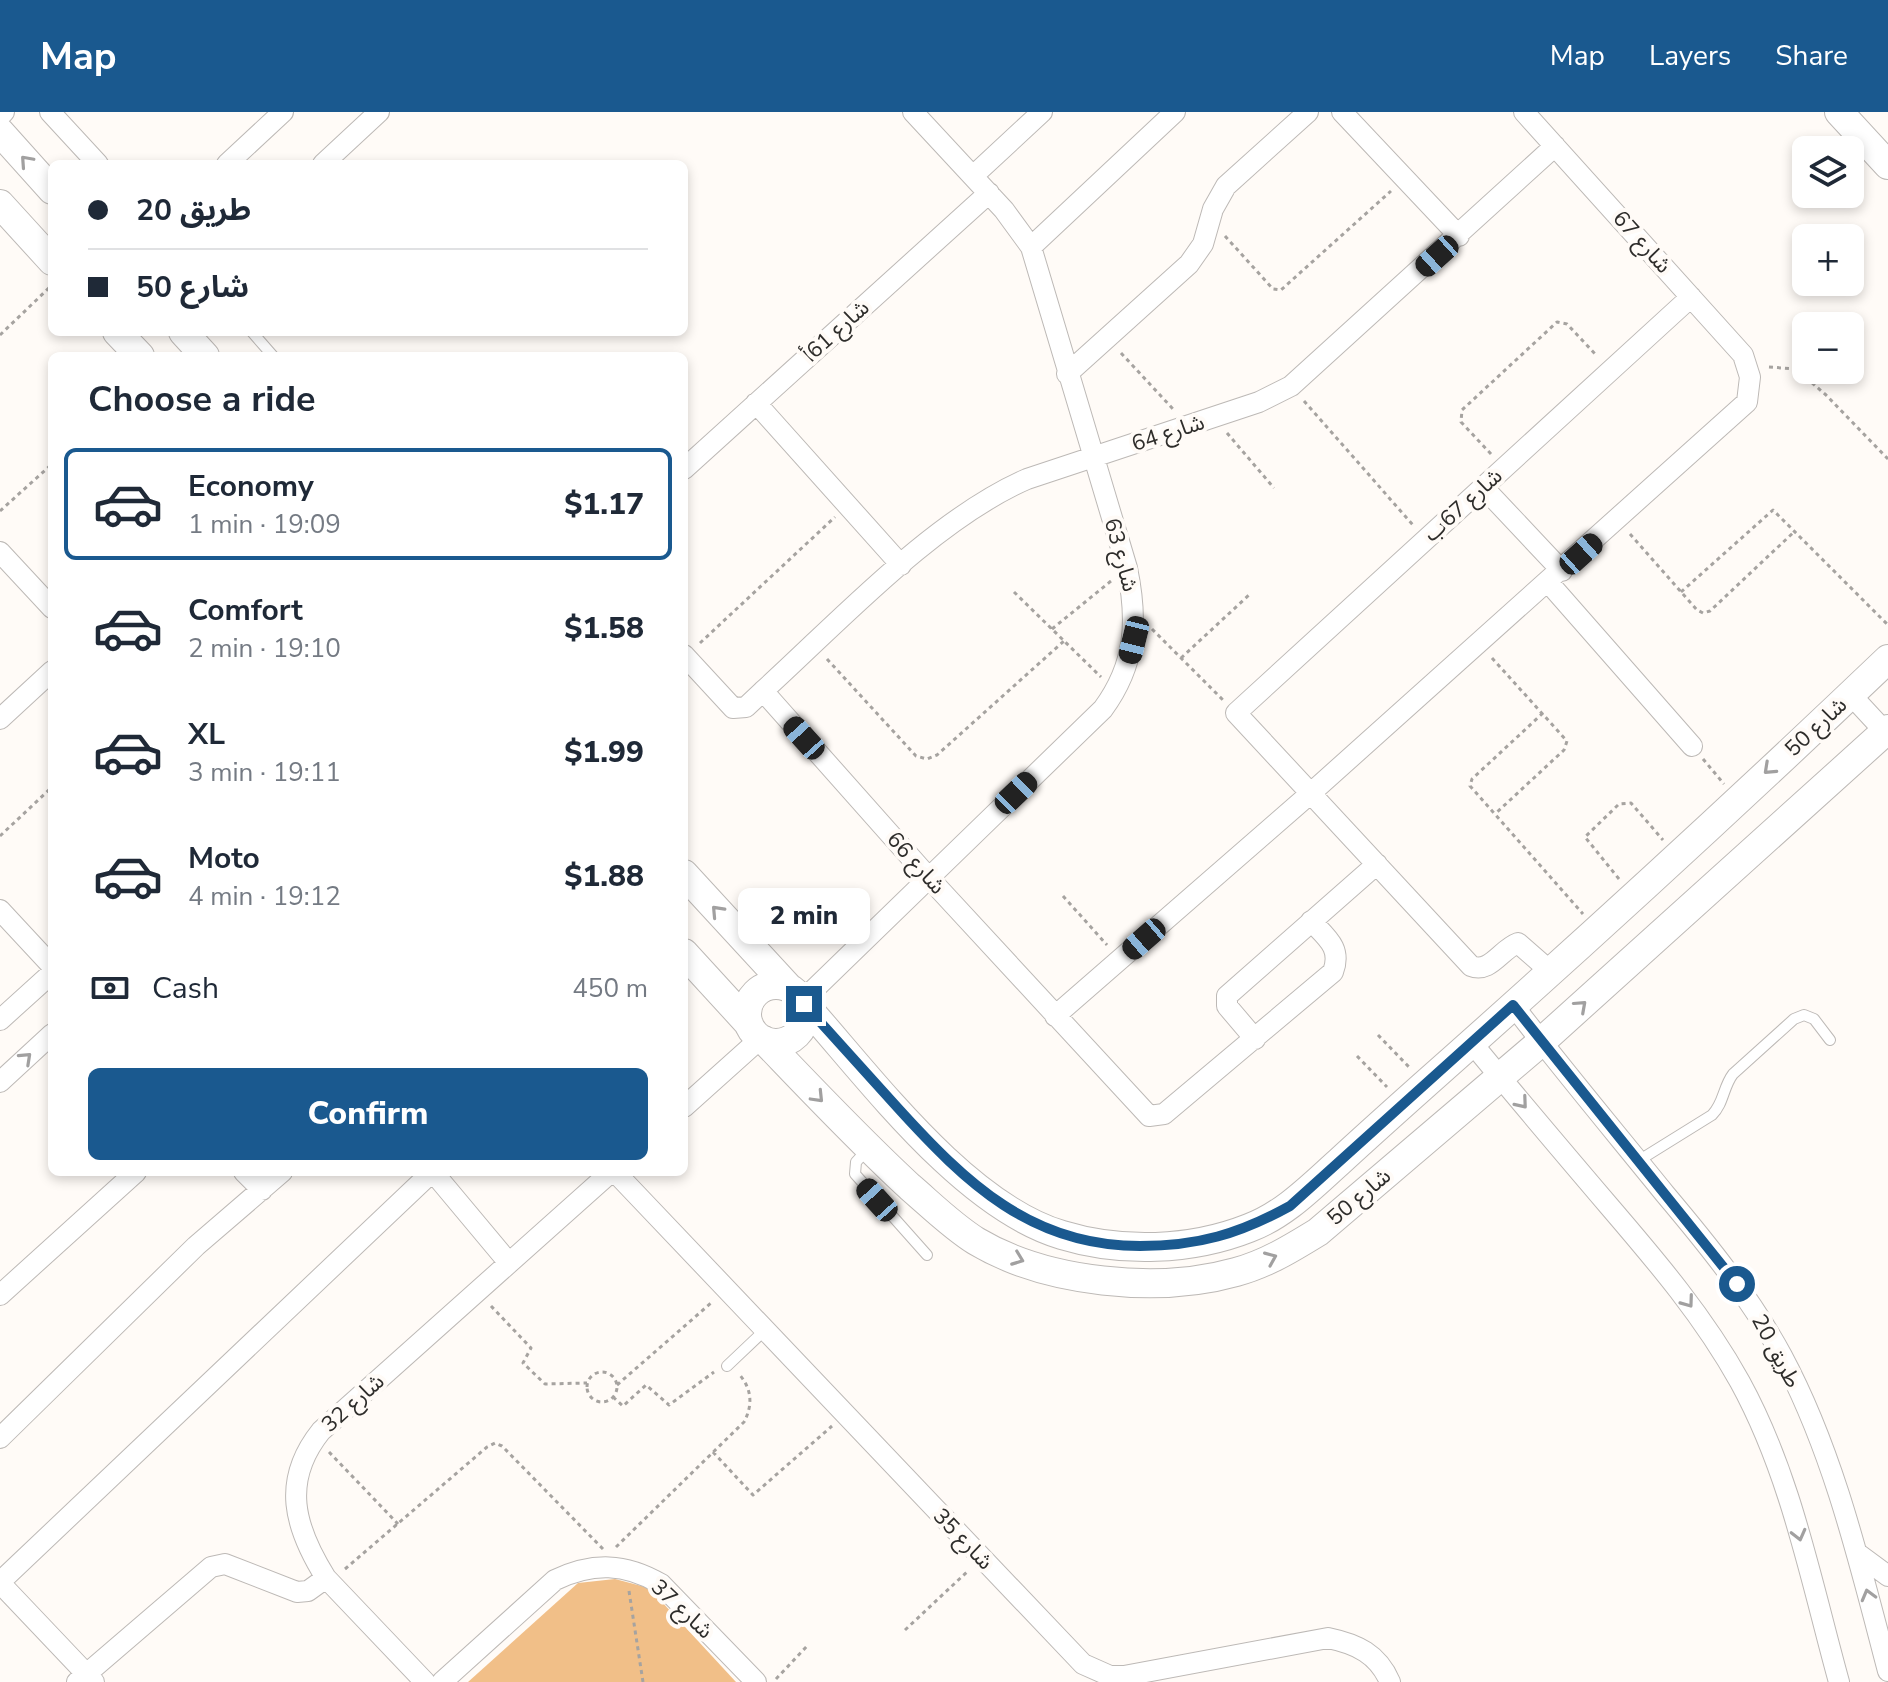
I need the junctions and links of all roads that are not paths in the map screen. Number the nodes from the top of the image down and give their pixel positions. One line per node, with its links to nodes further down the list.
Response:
1 (50, 112): 13 (street)
2 (283, 112): 14 (street)
3 (379, 112): 15 (street)
4 (913, 112): 17 (street, شارع 63)
5 (1042, 112): 17 (street)
6 (1175, 112): 22 (street)
7 (1308, 112): 31 (street)
8 (1342, 112): 21 (street)
9 (1524, 112): 12 (street, شارع 67)
10 (1839, 112): 16 (street)
11 (0, 132): 18 (street, one-way to 11)
12 (1555, 146): 21 (street, شارع 64); 24 (street, شارع 67)
13 (94, 160)
14 (231, 160)
15 (327, 160)
16 (1888, 165)
17 (973, 176): 19 (street, شارع 63)
18 (48, 186)
19 (989, 193): 22 (street, شارع 63); 32 (street, شارع 61أ)
20 (0, 204): 23 (street)
21 (1459, 236): 33 (street, شارع 64)
22 (1031, 247): 31 (street, شارع 63)
23 (48, 257)
24 (1691, 297): 35 (street, شارع 67ب); 38 (street, شارع 67)
25 (121, 336): 28 (street)
26 (187, 336): 29 (street)
27 (256, 336): 30 (lane)
28 (136, 352)
29 (201, 352)
30 (270, 352)
31 (1067, 374): 33 (street, شارع 63)
32 (756, 403): 34 (street, شارع 61أ); 37 (street)
33 (1093, 458): 37 (street, شارع 64); 51 (street, شارع 63)
34 (688, 465)
35 (1483, 487): 38 (street); 48 (street, شارع 67ب)
36 (0, 552): 39 (street)
37 (901, 565): 43 (street, شارع 64)
38 (1555, 576): 47 (street); 48 (street)
39 (48, 601)
40 (688, 659): 43 (street)
41 (1888, 659): 44 (street, شارع 50)
42 (48, 675): 45 (street)
43 (763, 691): 51 (street, شارع 66)
44 (1851, 695): 46 (street); 56 (street, شارع 50, one-way to 56)
45 (0, 719)
46 (1887, 732): 66 (street, شارع 50, one-way to 46)
47 (1692, 746)
48 (1311, 793): 49 (street); 60 (street)
49 (1377, 864): 53 (street); 56 (street)
50 (688, 878): 58 (street, شارع 50, one-way to 50)
51 (929, 878): 58 (street, شارع 63); 60 (street, شارع 66)
52 (0, 910): 55 (street)
53 (1311, 921): 64 (street); 64 (street)
54 (688, 957): 62 (street, شارع 50)
55 (48, 962)
56 (1550, 971): 59 (street, شارع 50)
57 (48, 977): 61 (street)
58 (798, 998): 62 (street); 62 (street); 67 (street, شارع 50)
59 (1513, 1005): 66 (street, طريق 20); 67 (street, شارع 50)
60 (1055, 1016): 64 (street, شارع 66)
61 (0, 1020)
62 (758, 1034): 70 (street); 71 (street, شارع 50, one-way to 71)
63 (48, 1038): 69 (street, one-way to 63)
64 (1255, 1039)
65 (1830, 1040): 72 (lane)
66 (1541, 1042): 68 (street, شارع 50); 72 (street, طريق 20)
67 (1472, 1043): 68 (street)
68 (1500, 1078): 71 (street, شارع 50, one-way to 68); 97 (street, one-way to 97)
69 (0, 1082)
70 (688, 1103)
71 (868, 1149): 81 (lane)
72 (1638, 1161): 87 (street, طريق 20)
73 (132, 1176): 83 (street)
74 (248, 1176): 80 (street)
75 (278, 1176): 80 (street)
76 (428, 1176): 90 (street)
77 (435, 1176): 82 (street)
78 (608, 1176): 82 (street, شارع 32)
79 (617, 1176): 84 (street, شارع 35)
80 (262, 1190): 86 (street)
81 (927, 1255)
82 (509, 1263): 89 (street, شارع 32)
83 (0, 1295)
84 (765, 1330): 85 (lane); 96 (street, شارع 35)
85 (727, 1366)
86 (0, 1438)
87 (1857, 1553): 88 (street); 91 (street, طريق 20, one-way to 87)
88 (1888, 1576)
89 (328, 1580): 92 (street); 93 (street, شارع 32)
90 (0, 1582): 92 (street)
91 (1888, 1671)
92 (86, 1679)
93 (425, 1682)
94 (442, 1682): 95 (street, شارع 37)
95 (756, 1682)
96 (1390, 1682)
97 (1839, 1682)

